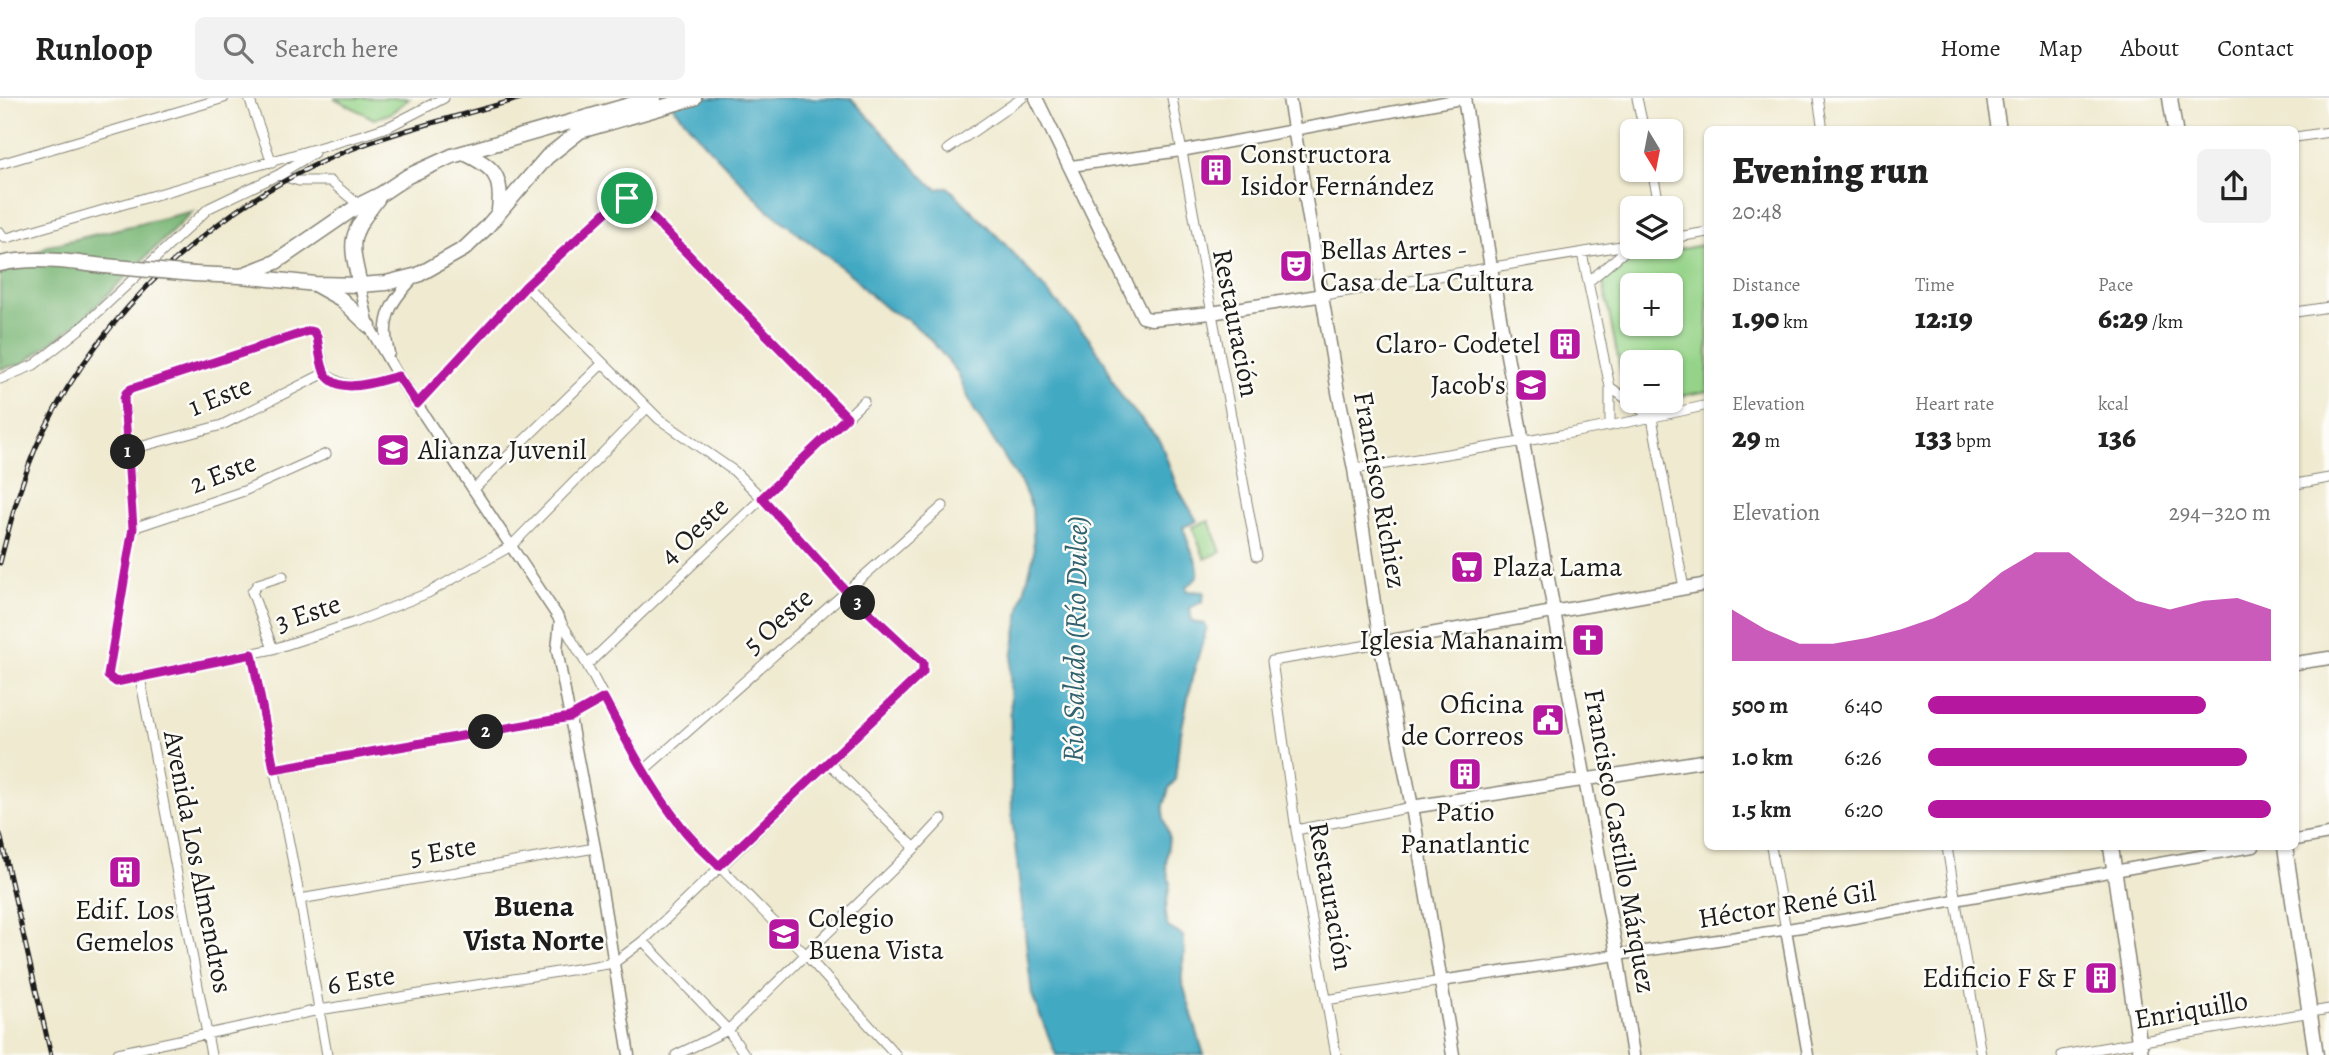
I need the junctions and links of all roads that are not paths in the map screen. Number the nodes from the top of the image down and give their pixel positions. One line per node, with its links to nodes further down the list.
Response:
1 (224, 98): 28 (street)
2 (249, 98): 27 (street)
3 (444, 98): 23 (street)
4 (654, 98): 15 (main road)
5 (694, 98): 15 (main road)
6 (1022, 98): 24 (street)
7 (1036, 98): 29 (main road)
8 (1172, 98): 25 (street, Restauración)
9 (1289, 98): 20 (main road, Francisco Richiez)
10 (1465, 98): 20 (street); 41 (main road, Francisco Castillo Márquez)
11 (1637, 98): 16 (street)
12 (1818, 98): 17 (street)
13 (1994, 98): 18 (main road)
14 (2169, 98): 19 (main road)
15 (641, 108): 26 (main road); 33 (main road)
16 (1641, 119)
17 (1822, 126)
18 (1998, 126)
19 (2174, 126)
20 (1295, 129): 25 (street); 48 (main road, Francisco Richiez)
21 (2329, 132): 22 (street)
22 (2299, 137)
23 (324, 147): 27 (street); 30 (street)
24 (948, 149)
25 (1181, 151): 29 (street); 51 (street, Restauración)
26 (464, 153): 31 (main road); 33 (main road)
27 (272, 163): 34 (street)
28 (0, 164)
29 (1071, 166): 51 (main road)
30 (278, 175): 32 (street); 57 (street)
31 (381, 194): 32 (main road); 46 (main road)
32 (359, 205): 43 (main road)
33 (499, 210): 42 (main road)
34 (0, 232)
35 (1704, 233): 36 (street)
36 (1683, 236)
37 (1620, 246): 38 (street)
38 (1582, 253): 41 (street); 44 (street)
39 (1620, 255): 44 (street)
40 (0, 264): 43 (main road, bridge)
41 (1491, 268): 48 (street); 66 (main road, Francisco Castillo Márquez)
42 (418, 275): 46 (main road); 54 (street)
43 (241, 276): 45 (main road)
44 (1587, 282): 58 (street)
45 (315, 284): 46 (main road); 52 (main road)
46 (360, 285): 52 (street)
47 (526, 286): 53 (street); 60 (street); 63 (street)
48 (1324, 295): 51 (main road); 69 (main road, Francisco Richiez)
49 (2329, 307): 50 (street)
50 (2299, 312)
51 (1211, 313): 77 (street, Restauración)
52 (369, 326): 54 (street)
53 (603, 363): 62 (street); 72 (street)
54 (392, 366): 56 (street)
55 (325, 373): 56 (street); 67 (street, 1 Este); 67 (street)
56 (398, 376): 60 (street)
57 (0, 379)
58 (1610, 387): 64 (street); 65 (street)
59 (864, 401): 63 (street, 4 Oeste)
60 (417, 404): 72 (street)
61 (1704, 406): 64 (street)
62 (647, 408): 73 (street); 76 (street, 3 Este)
63 (847, 417): 73 (street, 4 Oeste)
64 (1652, 418): 65 (street); 80 (street)
65 (1610, 426): 66 (street)
66 (1524, 442): 69 (street); 82 (main road, Francisco Castillo Márquez)
67 (128, 450): 75 (street)
68 (326, 454): 75 (street, 2 Este)
69 (1354, 469): 84 (main road, Francisco Richiez)
70 (2329, 478): 71 (street)
71 (2299, 483)
72 (473, 490): 76 (street)
73 (762, 498): 81 (street); 89 (street, 4 Oeste)
74 (943, 506): 81 (street, 5 Oeste)
75 (133, 528): 90 (street, 3 Este)
76 (511, 546): 83 (street); 85 (street, 3 Este)
77 (1257, 555)
78 (283, 576): 85 (street)
79 (1704, 585): 80 (main road)
80 (1684, 588): 82 (main road)
81 (846, 591): 94 (street); 96 (street, 5 Oeste)
82 (1553, 612): 84 (main road); 97 (main road, Francisco Castillo Márquez)
83 (559, 620): 89 (street); 92 (street)
84 (1380, 643): 98 (main road, Francisco Richiez); 100 (street, Restauración)
85 (273, 649): 86 (street, 3 Este)
86 (252, 654): 90 (street, 3 Este); 95 (street)
87 (2329, 658): 88 (main road)
88 (2299, 663)
89 (587, 665): 91 (street)
90 (140, 677): 125 (street, Avenida Los Almendros)
91 (604, 698): 92 (street); 96 (street)
92 (570, 717): 95 (street); 103 (street)
93 (1704, 761): 97 (main road)
94 (828, 762): 104 (street); 110 (street)
95 (274, 769): 112 (street)
96 (643, 771): 110 (street)
97 (1584, 781): 98 (main road); 117 (main road, Francisco Castillo Márquez)
98 (1412, 807): 100 (street); 119 (main road, Francisco Richiez)
99 (942, 819): 104 (street)
100 (1296, 830): 120 (street, Restauración)
101 (2329, 834): 102 (street)
102 (2299, 839)
103 (594, 848): 112 (street, 5 Este); 118 (street)
104 (915, 848): 116 (street)
105 (1772, 850): 114 (street)
106 (1948, 850): 113 (street)
107 (2112, 850): 111 (main road)
108 (2234, 850): 111 (street, Héctor René Gil)
109 (2285, 850): 123 (main road)
110 (719, 866): 115 (street); 116 (street)
111 (2115, 869): 113 (street, Héctor René Gil); 126 (main road)
112 (300, 899): 122 (street)
113 (1957, 901): 114 (street, Héctor René Gil); 138 (street)
114 (1786, 930): 117 (street, Héctor René Gil); 137 (street)
115 (643, 941): 118 (street); 124 (street)
116 (805, 954): 124 (street); 128 (street)
117 (1617, 954): 119 (street, Héctor René Gil); 136 (main road, Francisco Castillo Márquez)
118 (614, 962): 122 (street, 6 Este); 131 (street)
119 (1442, 981): 120 (street, Héctor René Gil); 135 (main road, Francisco Richiez)
120 (1326, 1000): 134 (street, Restauración)
121 (2329, 1009): 123 (street, Enriquillo)
122 (319, 1010): 125 (street, 6 Este); 130 (street)
123 (2308, 1012): 126 (street, Enriquillo); 140 (main road)
124 (728, 1030): 132 (street); 133 (street)
125 (208, 1034): 127 (street, 6 Este); 129 (street, Avenida Los Almendros)
126 (2140, 1049): 139 (street, Enriquillo)
127 (118, 1053)
128 (894, 1054)
129 (211, 1055)
130 (327, 1055)
131 (629, 1055)
132 (676, 1055)
133 (745, 1055)
134 (1336, 1055)
135 (1453, 1055)
136 (1633, 1055)
137 (1808, 1055)
138 (1981, 1055)
139 (2062, 1055)
140 (2316, 1055)

